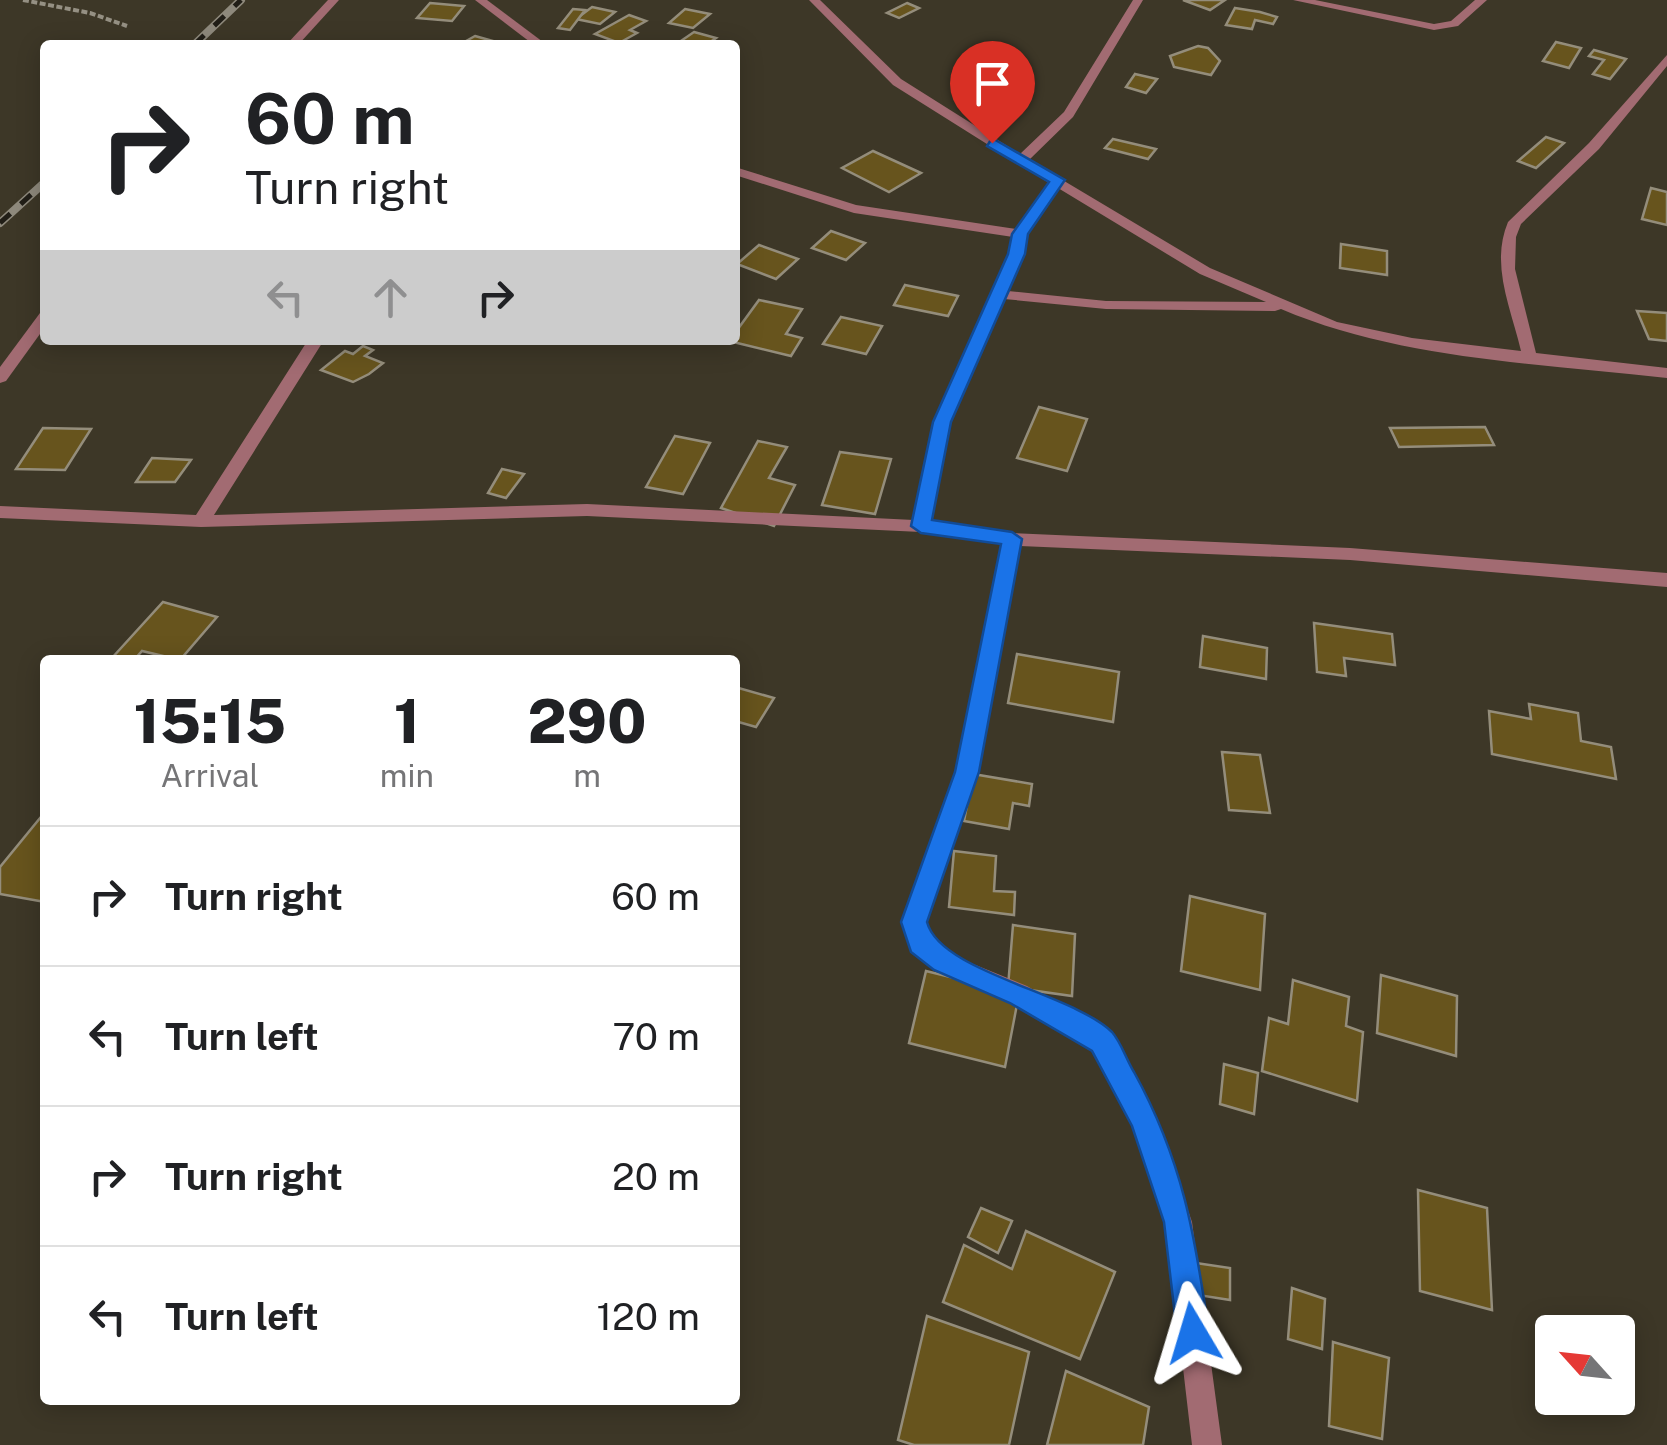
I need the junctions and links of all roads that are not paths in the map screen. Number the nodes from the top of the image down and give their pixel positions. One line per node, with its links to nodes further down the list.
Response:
1 (334, 0): 7 (street)
2 (480, 0): 8 (street)
3 (814, 0): 10 (street)
4 (1138, 0): 10 (street)
5 (1298, 0): 6 (street)
6 (1482, 0)
7 (297, 40)
8 (534, 40)
9 (1667, 59): 18 (street)
10 (1022, 160): 12 (street)
11 (740, 173): 13 (street)
12 (1057, 180): 13 (street); 15 (street)
13 (1020, 234): 14 (street)
14 (998, 294): 15 (street); 23 (street)
15 (1283, 307): 18 (street)
16 (40, 323): 20 (street)
17 (313, 345): 22 (street)
18 (1530, 354): 19 (street)
19 (1667, 373)
20 (0, 378)
21 (0, 512): 22 (street)
22 (201, 522): 23 (street)
23 (921, 526): 24 (street)
24 (1012, 539): 25 (street); 26 (street)
25 (1667, 580)
26 (1207, 1445)

